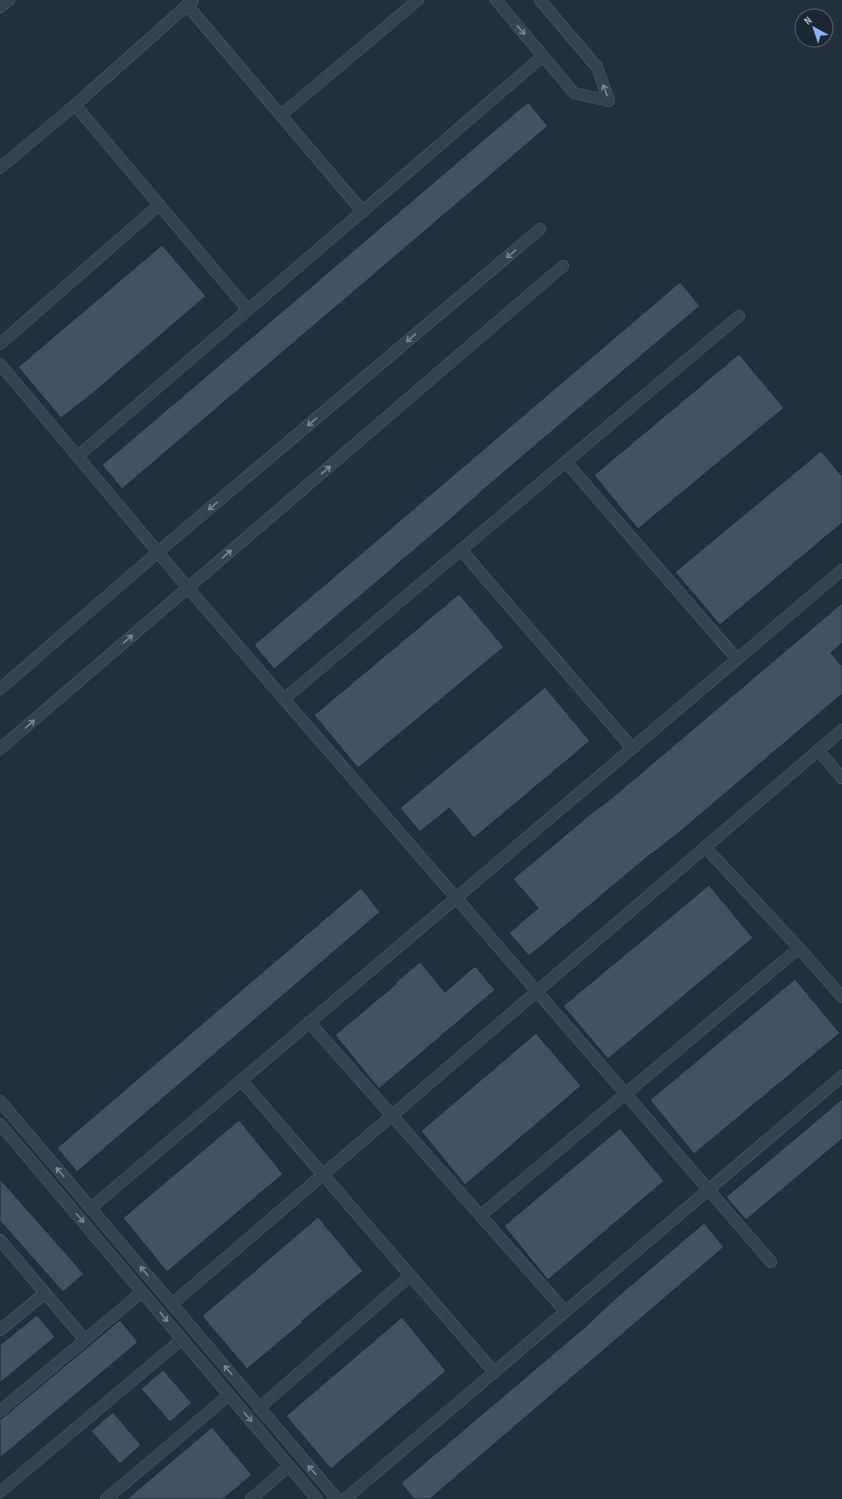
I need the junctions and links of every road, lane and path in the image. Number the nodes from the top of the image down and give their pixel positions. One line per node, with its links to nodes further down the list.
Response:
1 (9, 0): 6 (street)
2 (418, 0): 9 (street)
3 (496, 0): 7 (street, one-way to 7)
4 (540, 0): 7 (street, one-way to 4)
5 (190, 3): 8 (street); 9 (street)
6 (0, 8)
7 (543, 56): 12 (street)
8 (75, 105): 10 (street); 11 (street)
9 (281, 115): 12 (street)
10 (0, 168)
11 (160, 205): 15 (street); 17 (street)
12 (363, 212): 15 (street)
13 (540, 229): 22 (street, one-way to 22)
14 (563, 266): 24 (street, one-way to 14)
15 (248, 310): 19 (street)
16 (739, 316): 20 (street)
17 (0, 344)
18 (0, 364): 19 (street)
19 (78, 456): 22 (street)
20 (566, 462): 21 (street); 25 (street)
21 (461, 550): 27 (street); 29 (street)
22 (158, 552): 24 (street); 26 (street)
23 (842, 570): 25 (street)
24 (188, 588): 27 (street); 30 (street, one-way to 24)
25 (737, 659): 29 (street)
26 (0, 689)
27 (284, 699): 34 (street)
28 (842, 730): 31 (street)
29 (632, 748): 34 (street)
30 (0, 749)
31 (818, 750): 32 (street); 33 (street)
32 (842, 778)
33 (705, 847): 35 (street); 36 (street)
34 (456, 898): 36 (street); 38 (street)
35 (799, 948): 37 (street); 41 (street)
36 (537, 992): 41 (street); 43 (street)
37 (842, 997)
38 (309, 1022): 40 (street); 43 (street)
39 (842, 1076): 46 (street)
40 (241, 1080): 45 (street); 47 (street)
41 (625, 1094): 46 (street); 48 (street)
42 (0, 1101): 47 (street, one-way to 42)
43 (392, 1116): 45 (street); 48 (street)
44 (0, 1124): 52 (street, one-way to 52)
45 (323, 1175): 51 (street); 54 (street)
46 (708, 1190): 50 (street); 55 (street)
47 (91, 1208): 54 (street, one-way to 47)
48 (480, 1216): 55 (street)
49 (0, 1240): 53 (street)
50 (771, 1262)
51 (410, 1276): 59 (street); 61 (street)
52 (142, 1292): 57 (street, one-way to 57); 58 (street)
53 (45, 1293): 56 (street); 58 (street)
54 (172, 1304): 61 (street, one-way to 54)
55 (565, 1311): 59 (street)
56 (0, 1330)
57 (182, 1339): 60 (street); 64 (street)
58 (85, 1340): 62 (street)
59 (494, 1372): 69 (street)
60 (229, 1395): 63 (street, one-way to 63); 65 (street)
61 (260, 1408): 68 (street, one-way to 61)
62 (0, 1411)
63 (289, 1466): 66 (street); 67 (street)
64 (0, 1492)
65 (106, 1499)
66 (251, 1499)
67 (318, 1499)
68 (337, 1499)
69 (345, 1499)

